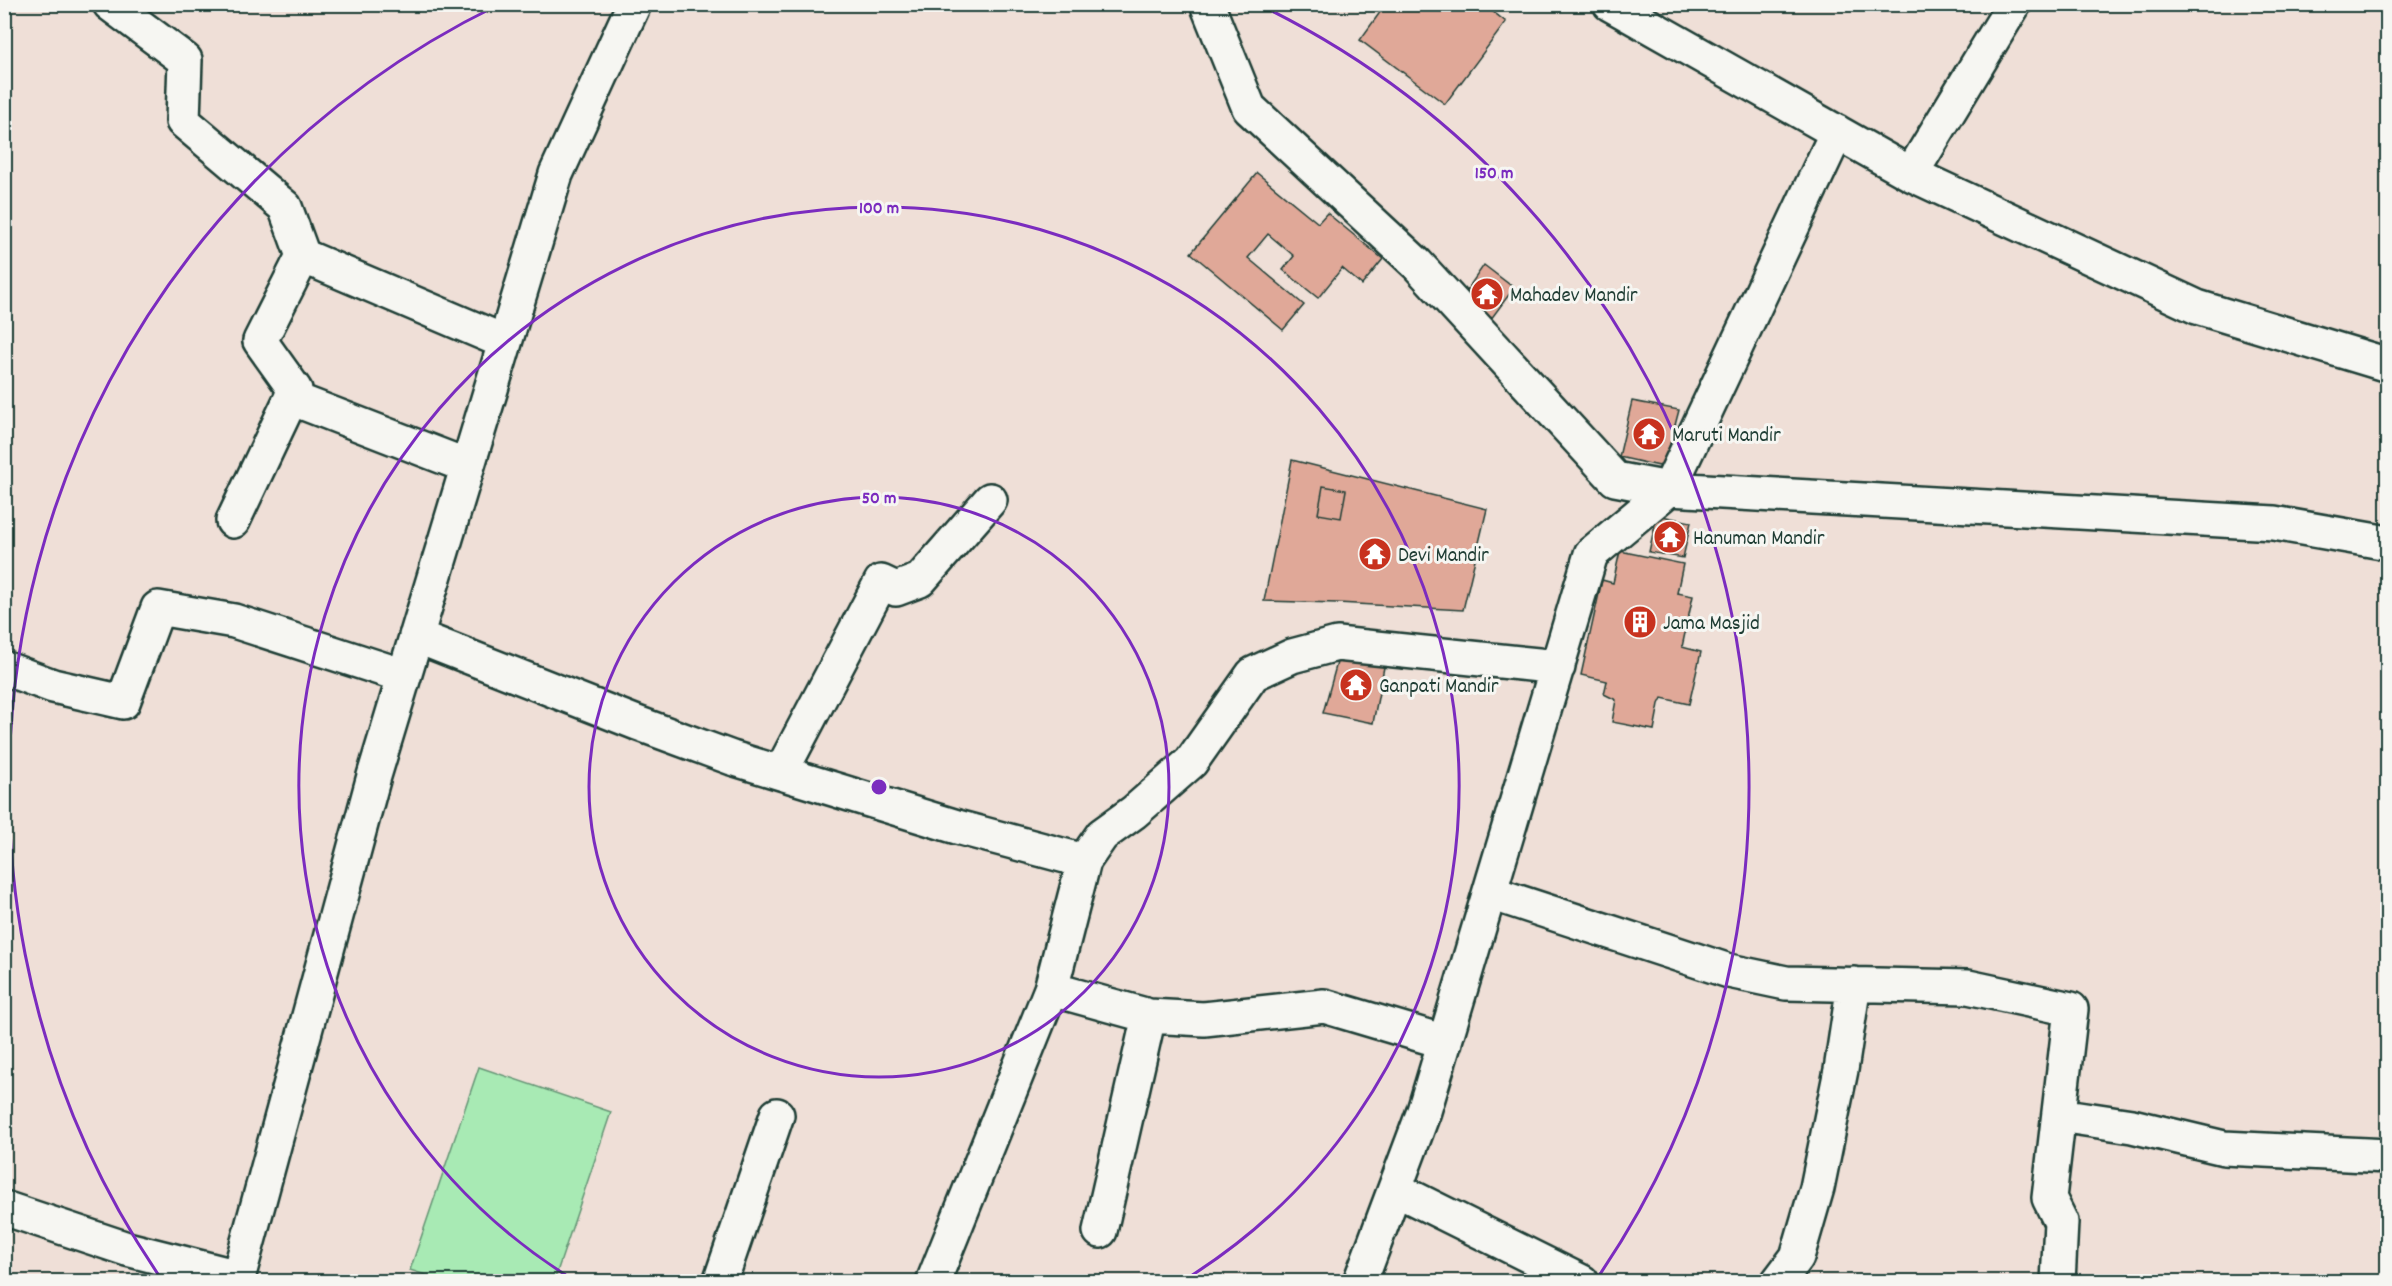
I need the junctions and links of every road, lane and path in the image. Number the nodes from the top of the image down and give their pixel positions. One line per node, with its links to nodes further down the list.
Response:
1 (110, 4): 8 (street)
2 (634, 4): 9 (street)
3 (1207, 4): 13 (street)
4 (1610, 4): 6 (street)
5 (2014, 4): 7 (street)
6 (1837, 132): 7 (street); 13 (street)
7 (1911, 174): 10 (street)
8 (303, 256): 9 (street); 11 (street)
9 (505, 342): 12 (street)
10 (2388, 365)
11 (291, 398): 12 (street); 15 (street)
12 (467, 466): 17 (street)
13 (1669, 489): 16 (street); 19 (street)
14 (990, 500): 21 (street)
15 (233, 520)
16 (2388, 543)
17 (416, 636): 20 (street); 21 (street)
18 (4, 668): 20 (street)
19 (1558, 668): 22 (street); 23 (street)
20 (404, 676): 34 (street)
21 (781, 772): 22 (street)
22 (1084, 861): 25 (street)
23 (1491, 893): 24 (street); 27 (street)
24 (1854, 984): 29 (street); 39 (street)
25 (1051, 989): 26 (street); 36 (street)
26 (1149, 1016): 27 (street); 33 (street)
27 (1445, 1042): 31 (street)
28 (777, 1115): 35 (street)
29 (2059, 1115): 30 (street); 40 (street)
30 (2388, 1156)
31 (1395, 1189): 37 (street); 38 (street)
32 (4, 1208): 34 (street)
33 (1100, 1231)
34 (237, 1279)
35 (720, 1281)
36 (933, 1281)
37 (1360, 1281)
38 (1582, 1281)
39 (1778, 1281)
40 (2058, 1281)

